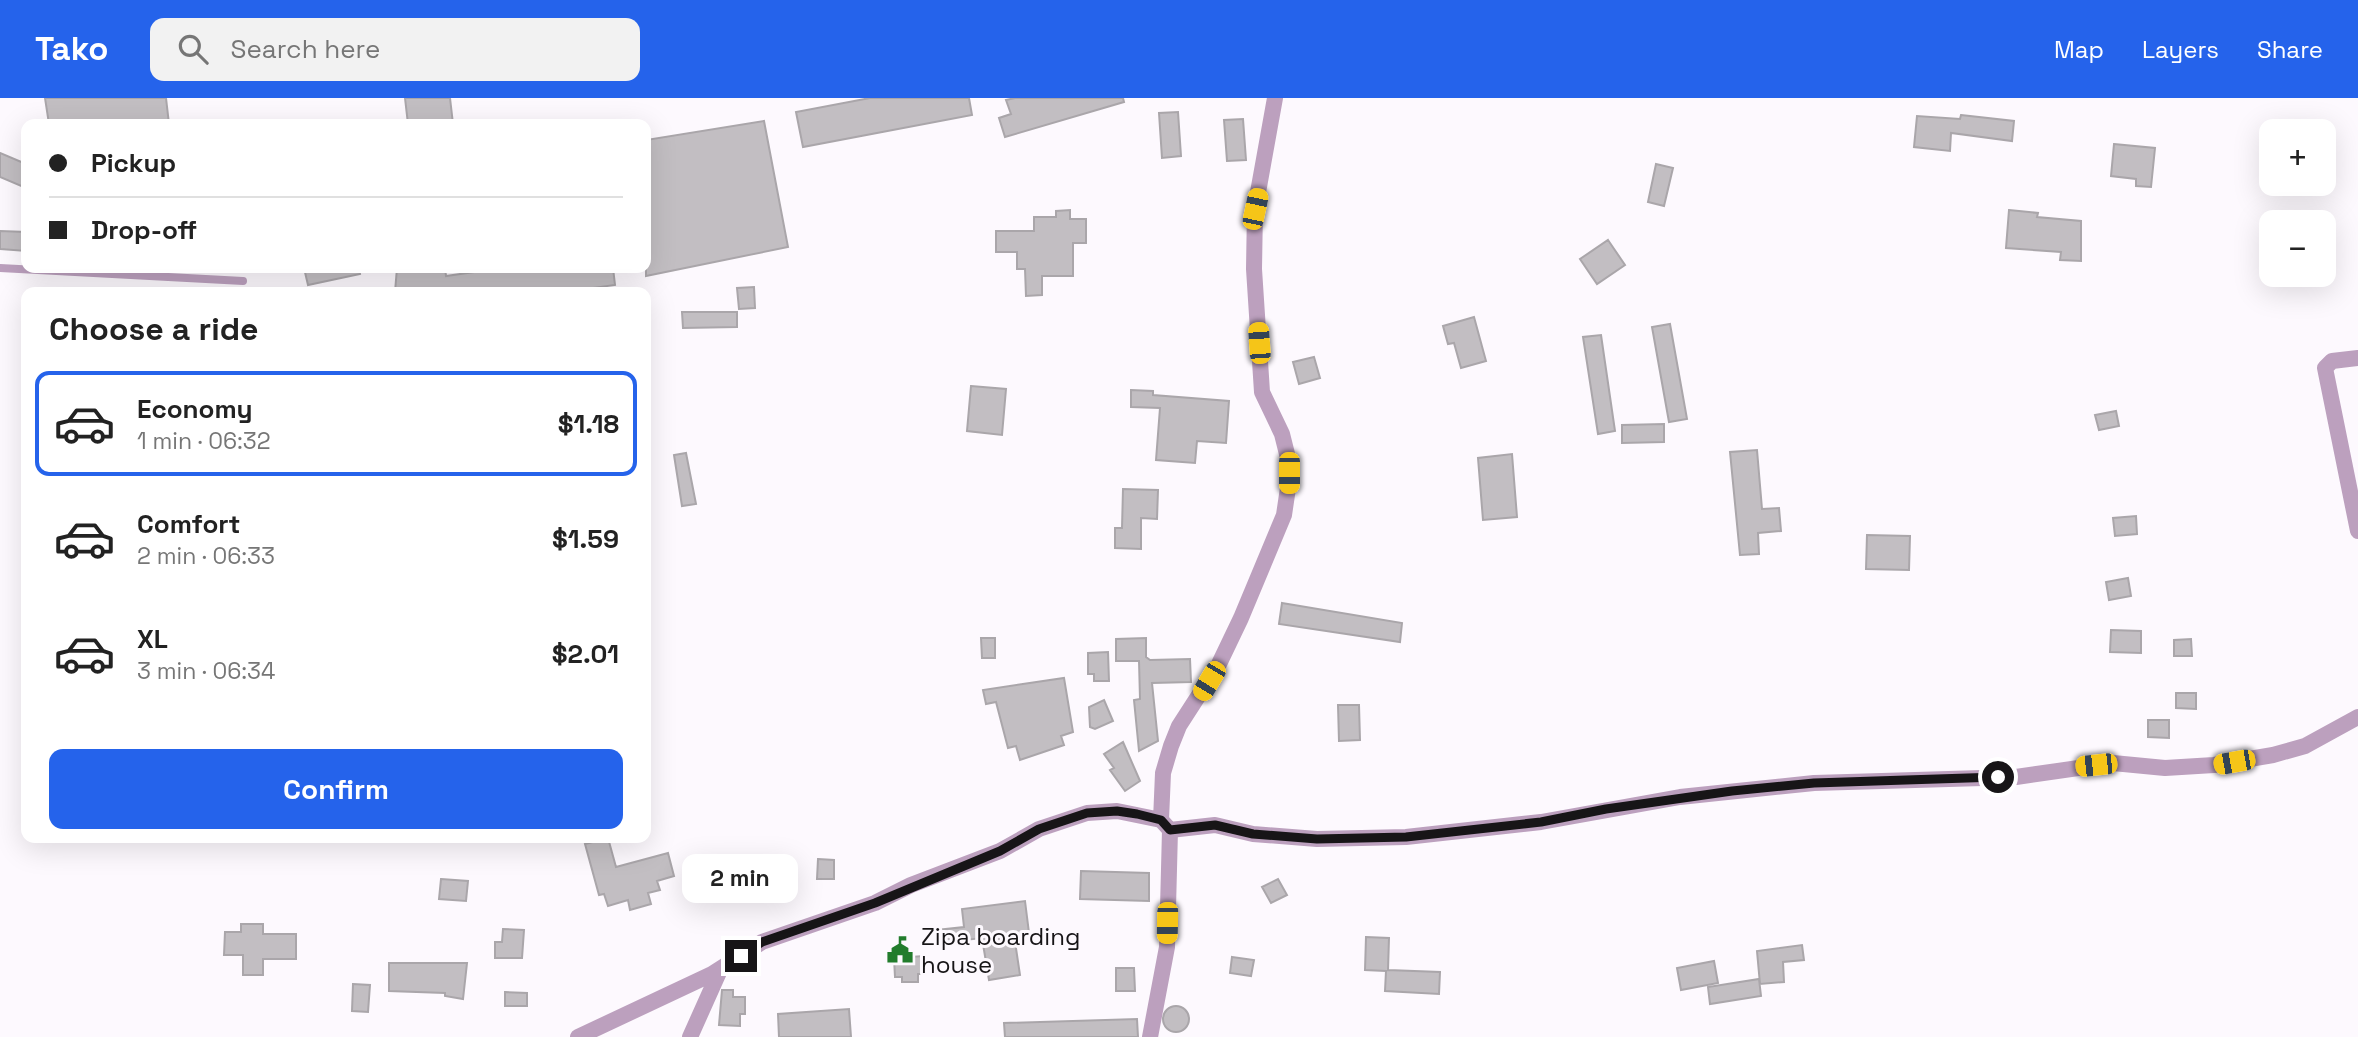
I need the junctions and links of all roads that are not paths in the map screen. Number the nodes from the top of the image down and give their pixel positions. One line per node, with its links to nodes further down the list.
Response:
1 (1275, 98): 9 (street)
2 (0, 268): 3 (lane)
3 (21, 269)
4 (93, 273): 5 (lane)
5 (243, 281)
6 (2358, 358): 7 (street)
7 (2358, 531)
8 (2358, 717): 9 (street)
9 (1165, 825): 10 (street); 13 (street)
10 (720, 970): 11 (street); 12 (street)
11 (578, 1037)
12 (690, 1037)
13 (1150, 1037)

